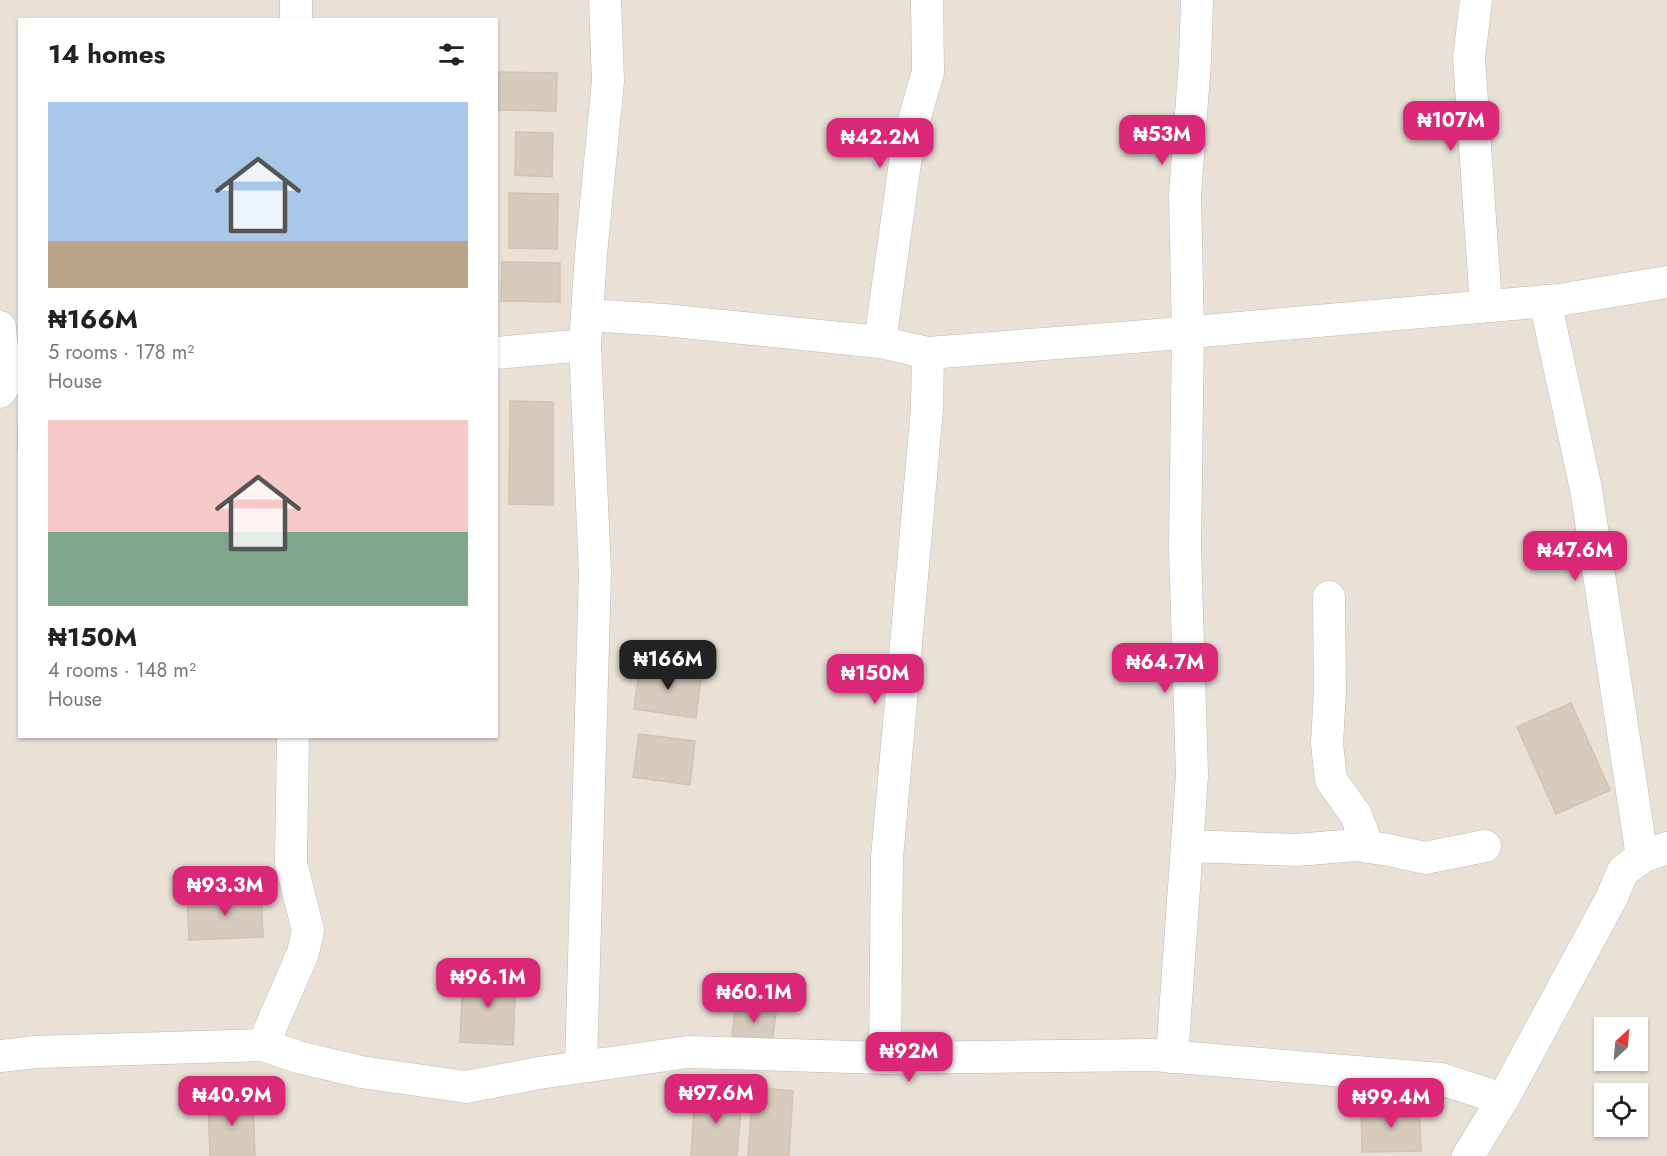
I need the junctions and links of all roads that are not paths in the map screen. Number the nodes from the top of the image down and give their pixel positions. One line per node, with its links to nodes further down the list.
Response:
1 (296, 0): 6 (street)
2 (605, 0): 11 (street)
3 (927, 0): 13 (street)
4 (1197, 0): 12 (street)
5 (1476, 0): 9 (street)
6 (296, 18)
7 (1667, 282): 8 (street)
8 (1545, 301): 9 (street); 23 (street)
9 (1486, 306): 12 (street)
10 (0, 327): 16 (street)
11 (586, 330): 13 (street); 14 (street); 28 (street)
12 (1188, 333): 15 (street); 20 (street)
13 (880, 342): 15 (street)
14 (498, 352)
15 (928, 353): 27 (street)
16 (18, 365): 17 (street)
17 (0, 392)
18 (1329, 597): 22 (street)
19 (294, 738): 24 (street)
20 (1187, 846): 22 (street); 26 (street)
21 (1485, 846): 22 (street)
22 (1368, 847)
23 (1654, 853): 29 (street)
24 (264, 1045): 25 (street); 28 (street)
25 (0, 1056)
26 (1172, 1057): 27 (street); 29 (street)
27 (885, 1058): 28 (street)
28 (581, 1066)
29 (1503, 1099): 30 (street)
30 (1468, 1156)

